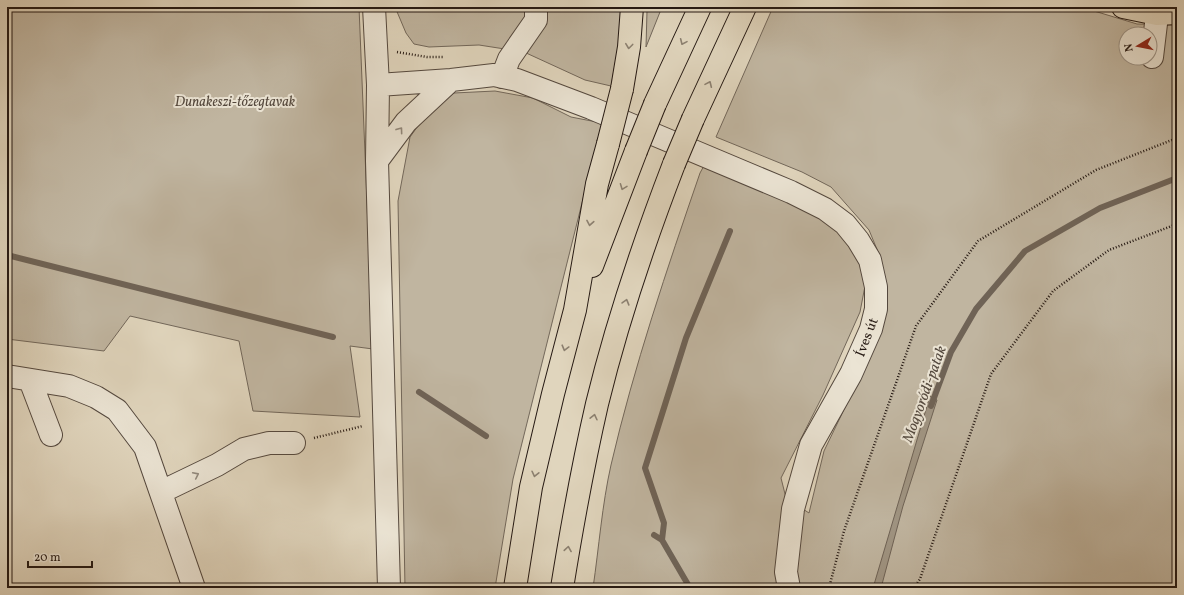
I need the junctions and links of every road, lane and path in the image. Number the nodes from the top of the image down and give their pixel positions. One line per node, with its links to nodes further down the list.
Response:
1 (374, 7): 11 (street)
2 (536, 7): 9 (street)
3 (632, 7): 15 (highway, one-way to 15, bridge)
4 (700, 7): 15 (highway, one-way to 15, bridge)
5 (744, 7): 25 (highway, one-way to 5, bridge)
6 (1123, 7): 7 (highway)
7 (1164, 11): 8 (street)
8 (1158, 34)
9 (502, 77): 10 (street, Íves út); 26 (street, Íves út)
10 (451, 80): 11 (street, Íves út); 13 (street, one-way to 10)
11 (378, 85): 13 (street)
12 (1177, 138): 27 (path)
13 (377, 161): 23 (street)
14 (1177, 224): 28 (path)
15 (575, 310): 24 (highway, one-way to 24)
16 (7, 376): 17 (street)
17 (30, 380): 19 (street); 21 (street)
18 (367, 425): 20 (path)
19 (51, 436)
20 (294, 443): 21 (street, one-way to 20)
21 (161, 492): 22 (street)
22 (194, 588)
23 (389, 588)
24 (515, 588)
25 (562, 588)
26 (789, 588)
27 (829, 588)
28 (914, 588)

